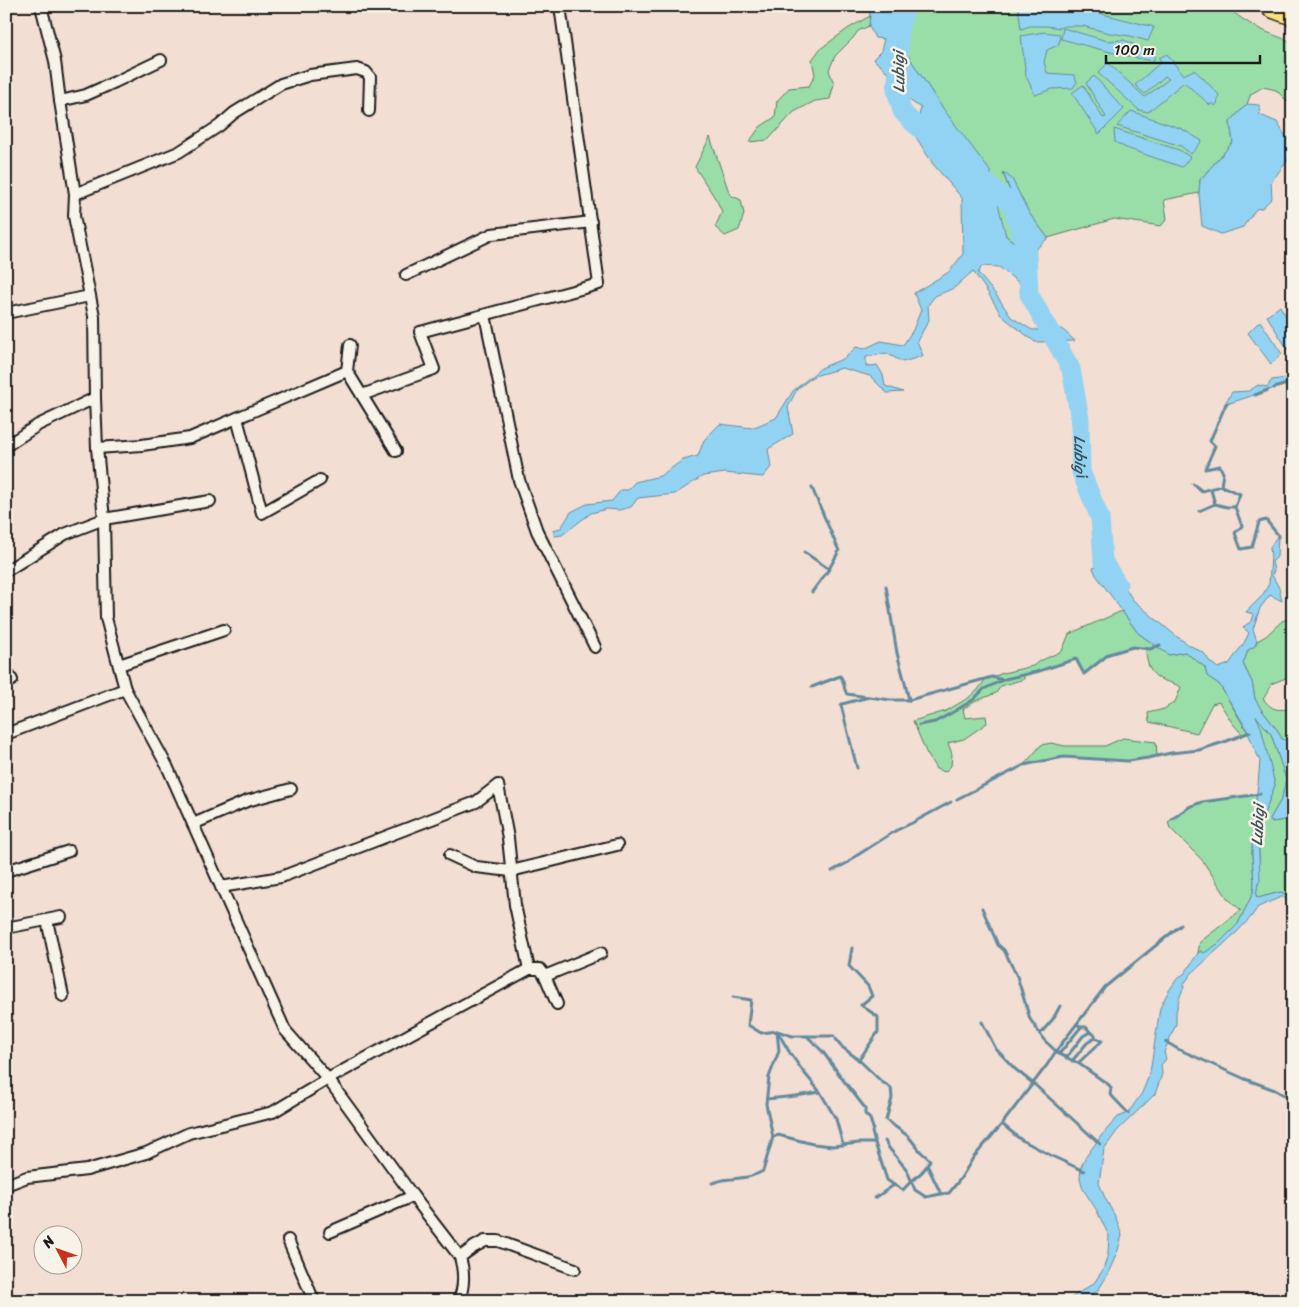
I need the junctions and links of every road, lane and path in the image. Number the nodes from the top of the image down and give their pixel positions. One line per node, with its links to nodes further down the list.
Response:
1 (40, 6): 6 (street)
2 (560, 6): 9 (street)
3 (1271, 8): 4 (highway)
4 (1293, 16)
5 (161, 60): 6 (street)
6 (60, 101): 8 (street)
7 (369, 110): 8 (street)
8 (75, 194): 11 (street)
9 (590, 222): 10 (street); 13 (street)
10 (406, 275)
11 (90, 296): 12 (street); 17 (street)
12 (6, 313)
13 (485, 315): 16 (street); 27 (street)
14 (350, 344): 15 (street)
15 (347, 372): 16 (street); 18 (street)
16 (362, 395): 21 (street)
17 (95, 398): 19 (street); 20 (street)
18 (237, 418): 20 (street); 22 (street)
19 (6, 446)
20 (98, 448): 24 (street)
21 (396, 451)
22 (320, 480)
23 (210, 501): 24 (street)
24 (104, 519): 25 (street); 28 (street)
25 (6, 571)
26 (224, 630): 28 (street)
27 (595, 647)
28 (119, 665): 31 (street)
29 (6, 671): 30 (street)
30 (12, 680)
31 (125, 689): 32 (street); 34 (street)
32 (6, 734)
33 (292, 789): 34 (street)
34 (193, 824): 40 (street)
35 (617, 845): 39 (street)
36 (69, 851): 38 (street)
37 (450, 854): 39 (street)
38 (6, 871)
39 (511, 871): 40 (street); 45 (street)
40 (221, 886): 49 (street)
41 (60, 917): 42 (street)
42 (47, 920): 43 (street); 47 (street)
43 (6, 928)
44 (600, 953): 46 (street)
45 (529, 969): 46 (street); 49 (street)
46 (545, 976): 48 (street)
47 (63, 996)
48 (557, 1004)
49 (328, 1079): 50 (street); 51 (street)
50 (6, 1185)
51 (414, 1196): 52 (street); 54 (street)
52 (330, 1232)
53 (288, 1240): 56 (street)
54 (460, 1257): 55 (street); 57 (street)
55 (575, 1269)
56 (314, 1301)
57 (458, 1301)

